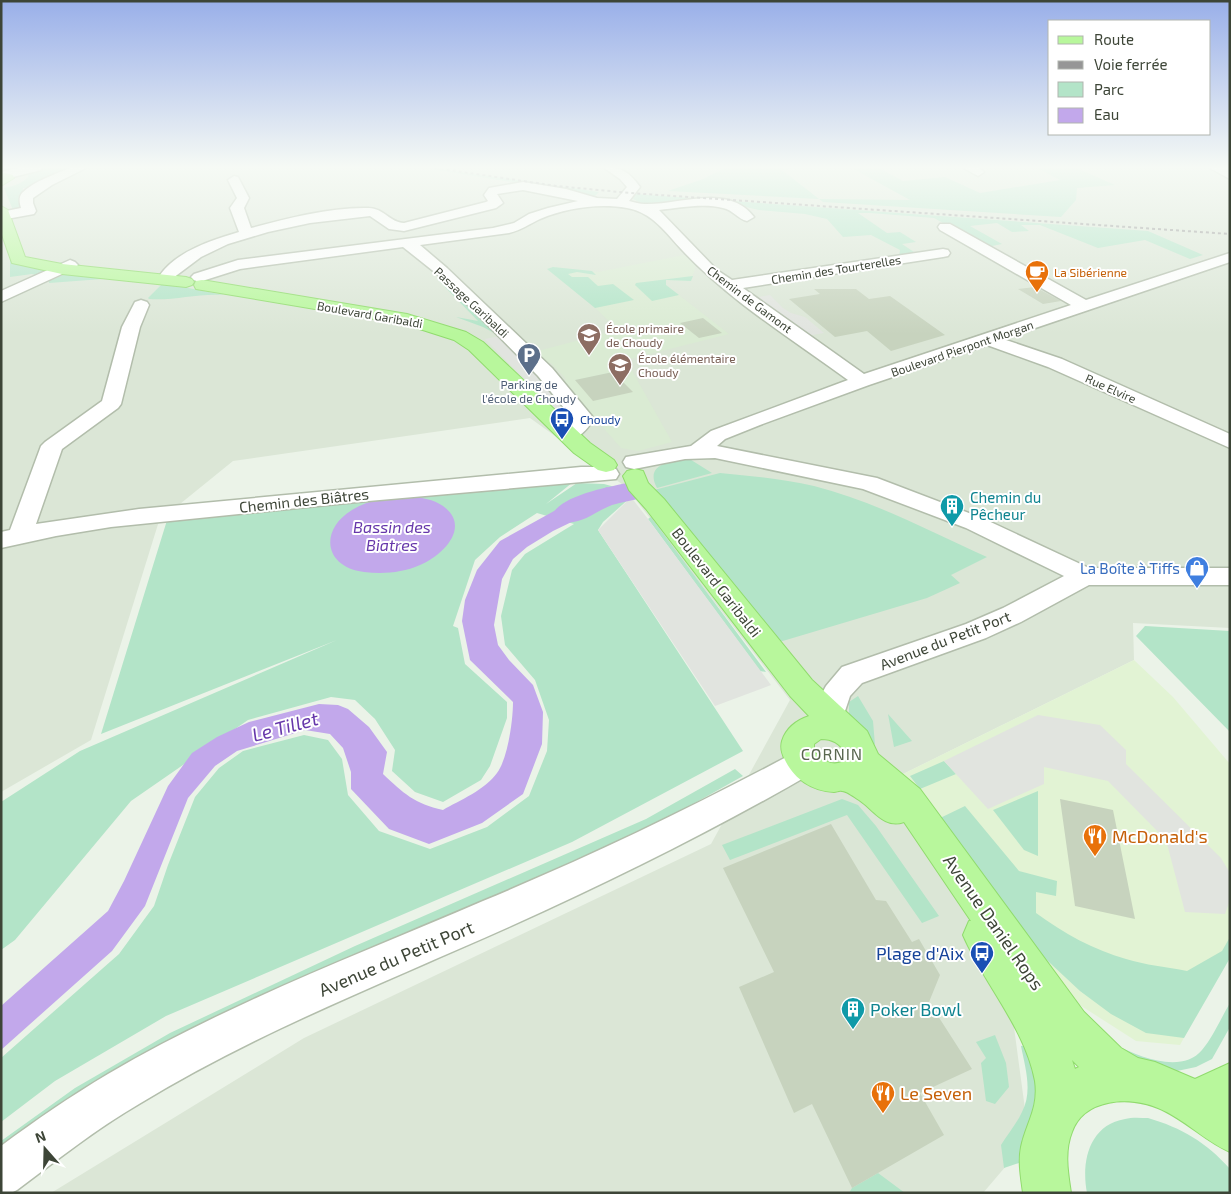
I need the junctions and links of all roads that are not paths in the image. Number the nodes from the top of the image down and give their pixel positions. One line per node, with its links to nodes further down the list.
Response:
1 (5, 223): 13 (main road, Boulevard Garibaldi)
2 (242, 223): 9 (street)
3 (300, 223): 9 (street)
4 (387, 223): 10 (street)
5 (442, 223): 10 (street)
6 (524, 223): 10 (street)
7 (664, 223): 17 (street, Chemin de Gamont)
8 (945, 228): 20 (street)
9 (247, 235): 15 (street)
10 (403, 236): 16 (street); 24 (street, Passage Garibaldi)
11 (943, 253): 17 (street, Chemin des Tourterelles)
12 (1230, 257): 20 (street, Boulevard Pierpont Morgan)
13 (66, 267): 14 (main road, Boulevard Garibaldi); 18 (street)
14 (132, 273): 15 (main road, Boulevard Garibaldi); 16 (main road, Boulevard Garibaldi)
15 (168, 275): 16 (main road, Boulevard Garibaldi)
16 (207, 279): 23 (main road, Boulevard Garibaldi)
17 (729, 285): 22 (street, Chemin de Gamont)
18 (1, 297)
19 (141, 305): 28 (street)
20 (1085, 306): 21 (street, Boulevard Pierpont Morgan)
21 (994, 338): 22 (street, Boulevard Pierpont Morgan); 25 (street, Rue Elvire)
22 (862, 381): 26 (street, Boulevard Pierpont Morgan)
23 (544, 413): 24 (main road, Boulevard Garibaldi); 27 (main road, Boulevard Garibaldi)
24 (568, 435): 27 (main road, Boulevard Garibaldi)
25 (1230, 442)
26 (704, 451): 27 (street); 30 (street)
27 (629, 470): 28 (street, Chemin des Biâtres); 31 (main road, Boulevard Garibaldi)
28 (11, 537)
29 (1230, 577): 30 (street, Avenue du Petit Port)
30 (1073, 583): 31 (street, Avenue du Petit Port)
31 (831, 747): 32 (main road, Avenue Daniel Rops); 34 (main road); 36 (street, Avenue du Petit Port)
32 (1130, 1079): 33 (main road); 34 (main road)
33 (1212, 1094): 35 (main road)
34 (1058, 1108): 37 (main road)
35 (1230, 1129)
36 (1, 1174)
37 (1047, 1193)

